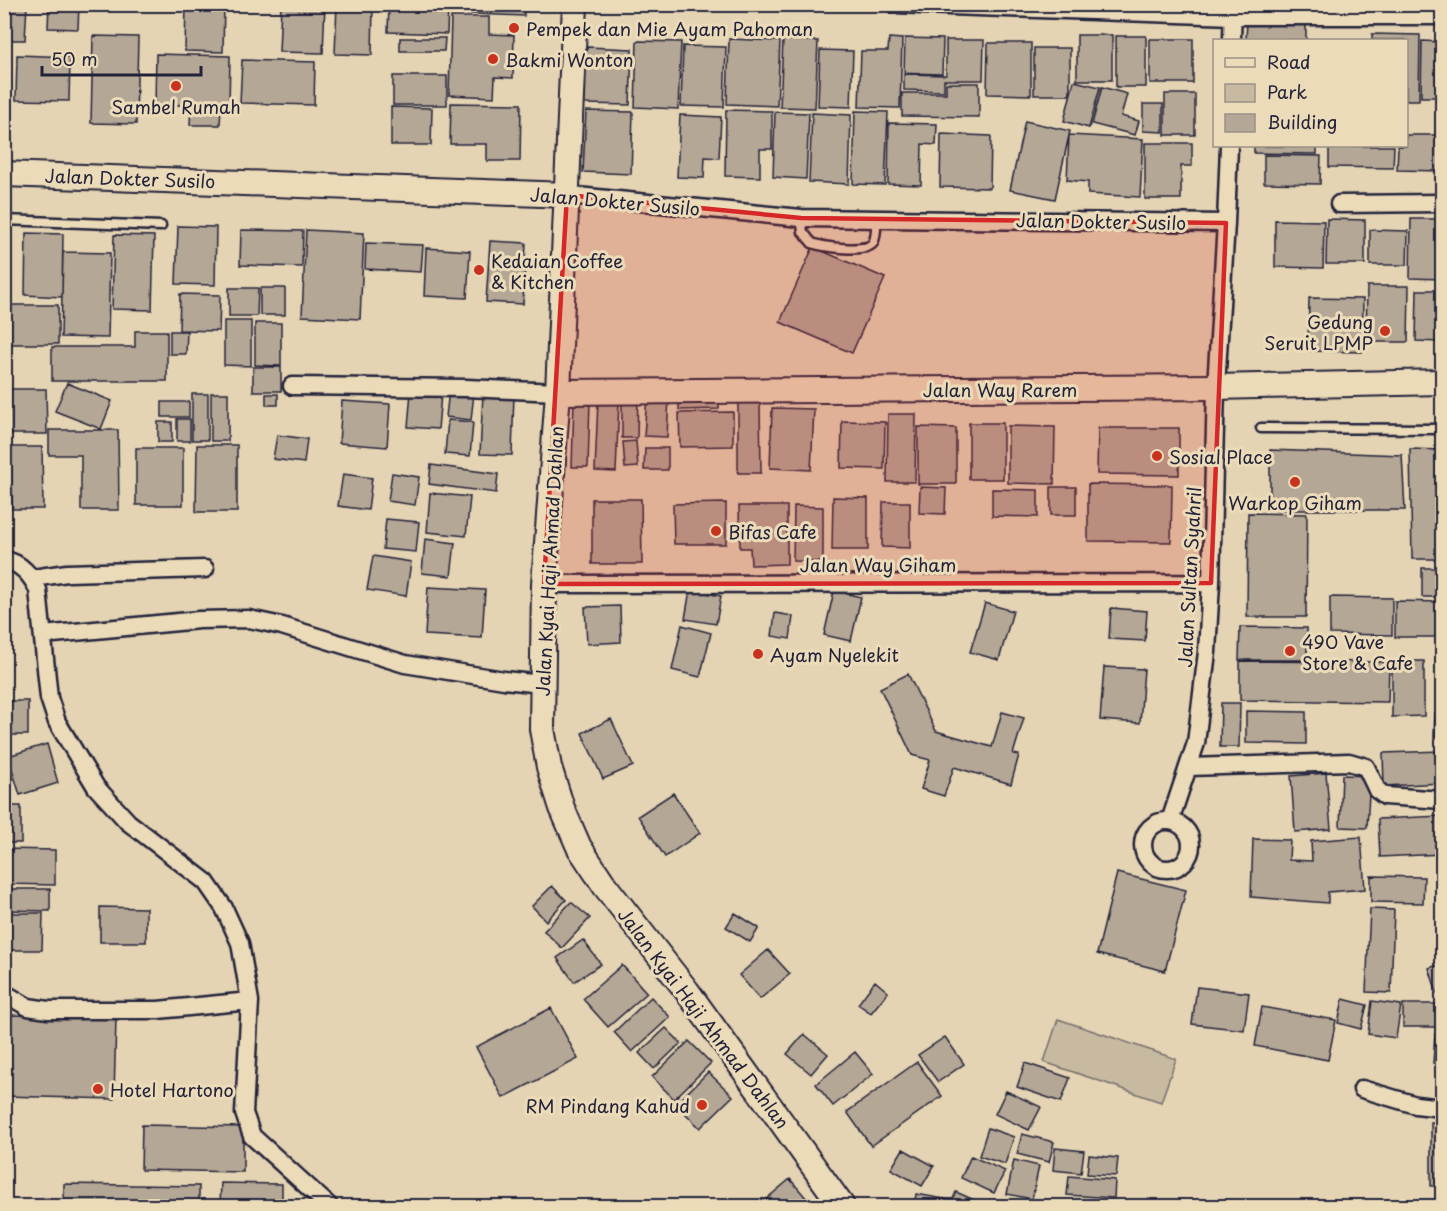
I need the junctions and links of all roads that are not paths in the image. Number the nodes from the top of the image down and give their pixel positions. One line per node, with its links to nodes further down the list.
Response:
1 (576, 4): 8 (main road, Jalan Kyai Haji Ahmad Dahlan)
2 (894, 4): 3 (street)
3 (1233, 10): 4 (street); 5 (street)
4 (1443, 16)
5 (1232, 39)
6 (1229, 147): 14 (street, Jalan Sultan Syahril)
7 (4, 174): 8 (main road, Jalan Dokter Susilo)
8 (567, 195): 11 (street, Jalan Dokter Susilo); 19 (main road, Jalan Kyai Haji Ahmad Dahlan)
9 (1443, 203): 10 (street)
10 (1339, 204)
11 (801, 218): 12 (street, Jalan Dokter Susilo); 12 (lane)
12 (876, 218): 14 (street, Jalan Dokter Susilo)
13 (4, 219): 15 (lane)
14 (1226, 223): 18 (street, Jalan Sultan Syahril)
15 (161, 226)
16 (1443, 382): 18 (main road, Jalan Way Rarem)
17 (292, 386): 19 (street)
18 (1216, 387): 19 (main road, Jalan Way Rarem); 25 (street, Jalan Sultan Syahril)
19 (558, 392): 26 (main road, Jalan Kyai Haji Ahmad Dahlan)
20 (1261, 428): 21 (lane)
21 (1443, 429)
22 (4, 560): 24 (street)
23 (205, 568): 24 (street)
24 (33, 578): 27 (street)
25 (1211, 583): 26 (street, Jalan Way Giham); 29 (street, Jalan Sultan Syahril)
26 (544, 584): 28 (main road, Jalan Kyai Haji Ahmad Dahlan)
27 (43, 635): 28 (street); 33 (street)
28 (542, 684): 37 (main road, Jalan Kyai Haji Ahmad Dahlan)
29 (1189, 767): 30 (street); 31 (street, Jalan Sultan Syahril)
30 (1443, 800)
31 (1170, 821)
32 (4, 993): 33 (street)
33 (250, 1001): 36 (street)
34 (1362, 1089): 35 (street)
35 (1443, 1108)
36 (329, 1206)
37 (842, 1206)

